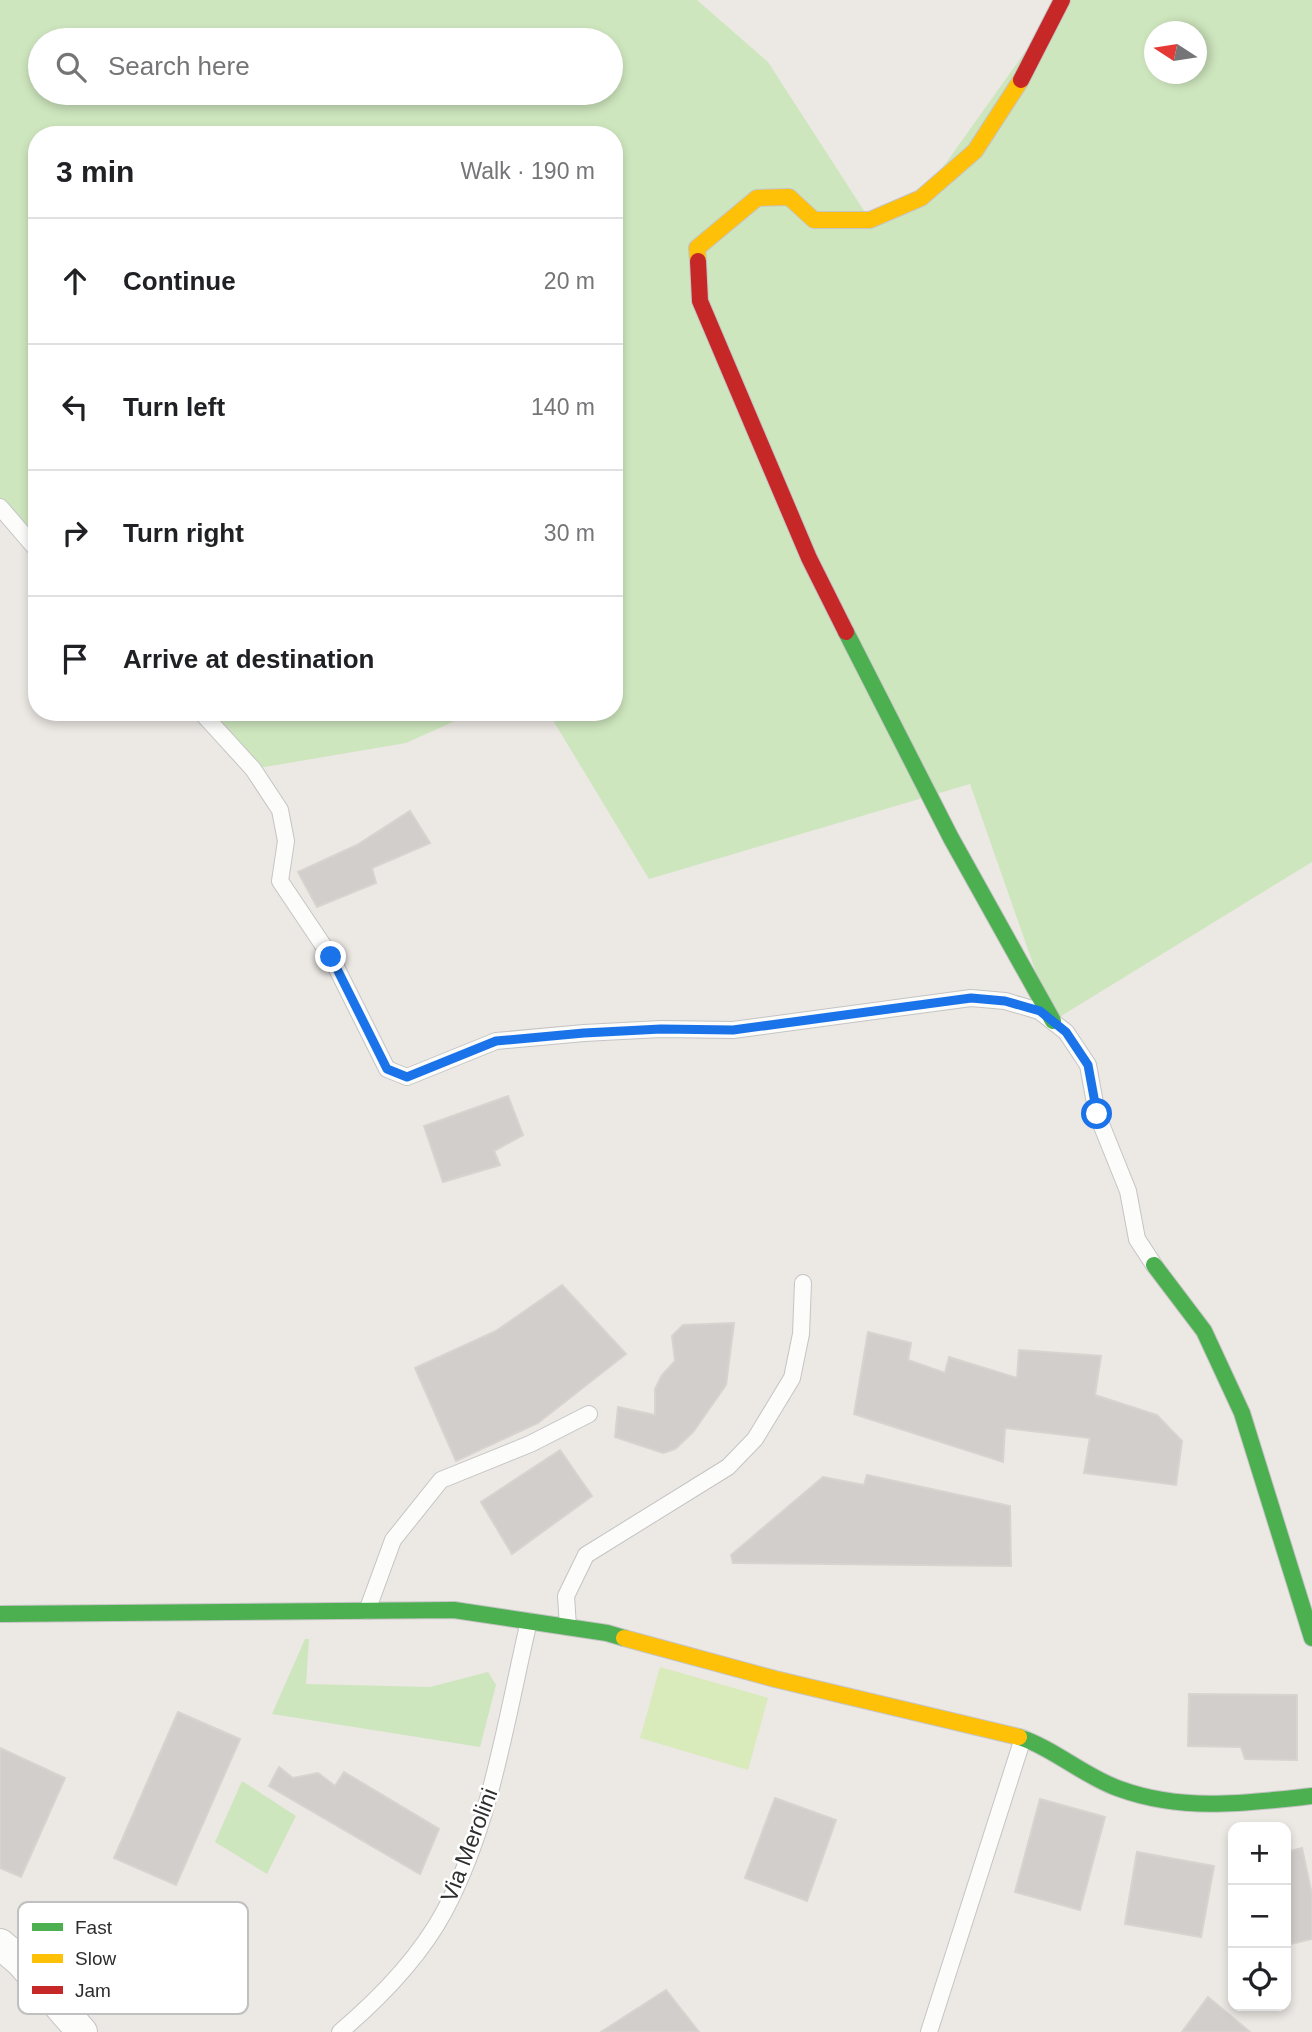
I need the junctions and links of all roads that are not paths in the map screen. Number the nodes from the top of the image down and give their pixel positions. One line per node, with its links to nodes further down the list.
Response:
1 (1062, 0): 5 (street)
2 (0, 507): 3 (lane)
3 (28, 540)
4 (209, 721): 5 (lane)
5 (1053, 1021): 6 (lane)
6 (1153, 1265): 13 (street)
7 (803, 1283): 12 (lane)
8 (589, 1414): 9 (lane)
9 (367, 1611): 10 (street); 11 (street)
10 (0, 1614)
11 (529, 1621): 12 (street); 20 (lane, Via Merolini)
12 (568, 1627): 14 (street)
13 (1312, 1638)
14 (1023, 1738): 15 (street); 21 (lane)
15 (1312, 1796)
16 (0, 1944): 17 (street)
17 (18, 1959)
18 (66, 2014): 19 (street)
19 (82, 2032)
20 (340, 2032)
21 (929, 2032)

